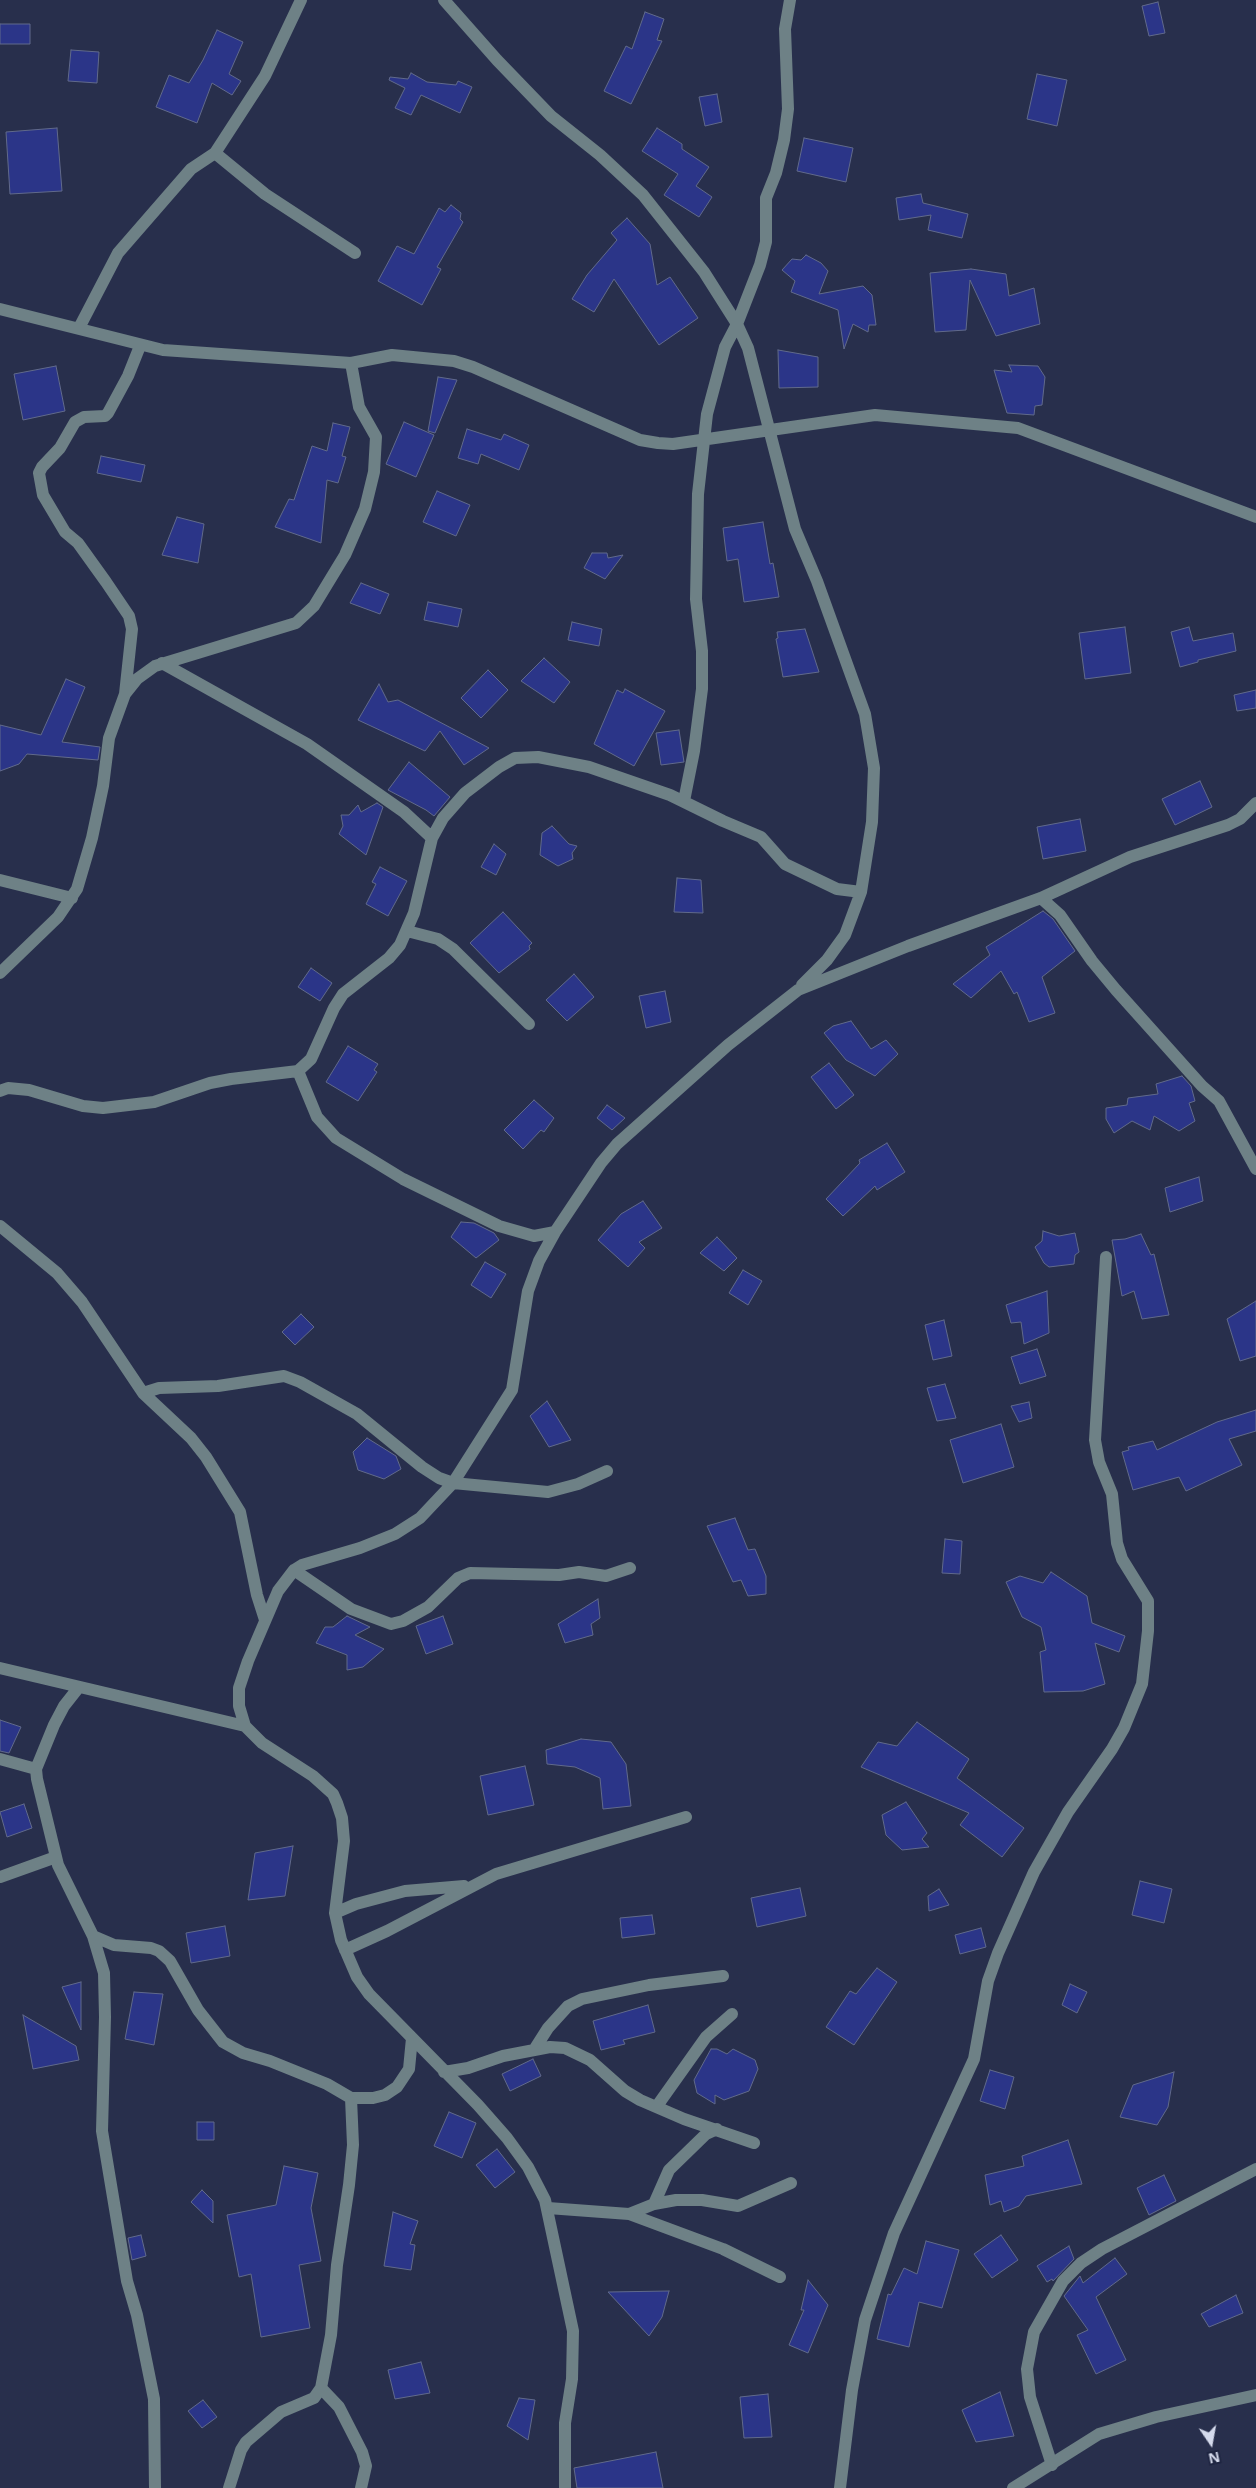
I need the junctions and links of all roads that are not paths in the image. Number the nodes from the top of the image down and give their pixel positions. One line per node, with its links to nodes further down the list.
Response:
1 (301, 0): 4 (street)
2 (444, 0): 7 (street)
3 (790, 0): 7 (street)
4 (216, 152): 5 (street); 8 (street)
5 (355, 253)
6 (0, 309): 8 (street)
7 (737, 324): 11 (street); 12 (street)
8 (79, 328): 9 (street)
9 (140, 346): 10 (street); 15 (street)
10 (351, 363): 12 (street); 14 (street)
11 (768, 430): 12 (street); 13 (street); 20 (street)
12 (705, 438): 16 (street)
13 (1256, 517)
14 (162, 663): 15 (street); 18 (street)
15 (125, 694): 21 (street)
16 (684, 801): 18 (street); 20 (street)
17 (1256, 803): 22 (street)
18 (432, 838): 23 (street)
19 (0, 880): 21 (street)
20 (861, 892): 25 (street)
21 (72, 898): 24 (street)
22 (1041, 898): 25 (street); 29 (street)
23 (407, 931): 26 (street); 27 (street)
24 (0, 973)
25 (798, 990): 31 (street)
26 (529, 1024)
27 (298, 1070): 28 (street); 31 (street)
28 (0, 1091)
29 (1256, 1168)
30 (0, 1226): 33 (street)
31 (555, 1232): 35 (street)
32 (1106, 1257): 73 (street)
33 (143, 1393): 35 (street); 38 (street)
34 (607, 1471): 35 (street)
35 (453, 1483): 37 (street)
36 (630, 1568): 37 (street)
37 (294, 1570): 38 (street)
38 (265, 1620): 41 (street)
39 (0, 1668): 40 (street)
40 (79, 1687): 41 (street); 43 (street)
41 (245, 1726): 48 (street)
42 (0, 1759): 43 (street)
43 (36, 1769): 45 (street)
44 (686, 1817): 47 (street)
45 (56, 1857): 46 (street); 49 (street)
46 (0, 1877)
47 (469, 1886): 48 (street); 50 (street)
48 (335, 1913): 50 (street)
49 (93, 1936): 56 (street); 69 (street)
50 (345, 1950): 53 (street)
51 (723, 1976): 54 (street)
52 (732, 2014): 57 (street)
53 (412, 2038): 55 (street); 56 (street)
54 (534, 2050): 55 (street); 57 (street)
55 (444, 2072): 63 (street)
56 (351, 2098): 66 (street)
57 (658, 2106): 58 (street)
58 (717, 2129): 59 (street); 62 (street)
59 (754, 2143)
60 (1256, 2169): 68 (street)
61 (791, 2183): 62 (street)
62 (654, 2204): 64 (street)
63 (548, 2208): 64 (street); 72 (street)
64 (629, 2214): 65 (street)
65 (780, 2277)
66 (321, 2388): 70 (street); 71 (street)
67 (1256, 2395): 68 (street)
68 (1052, 2465): 74 (street)
69 (155, 2488)
70 (229, 2488)
71 (361, 2488)
72 (565, 2488)
73 (840, 2488)
74 (1013, 2488)

